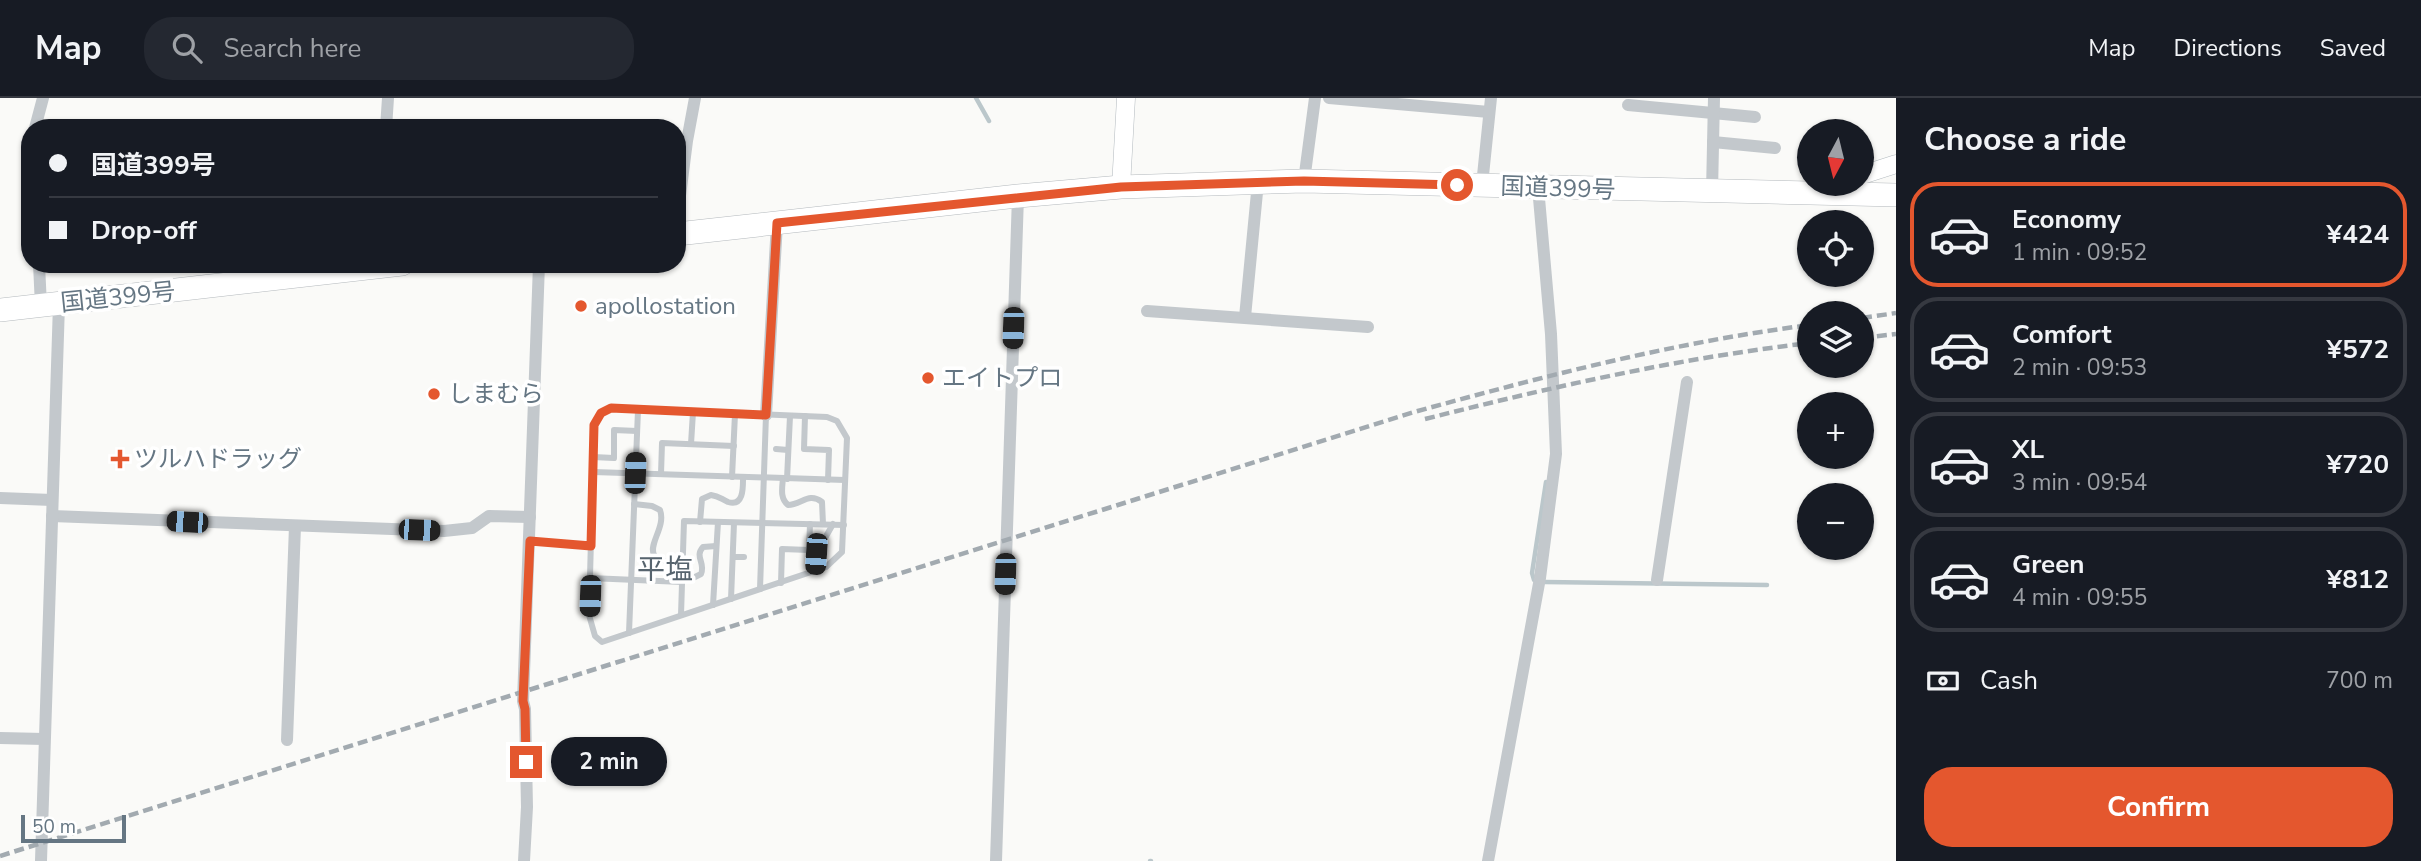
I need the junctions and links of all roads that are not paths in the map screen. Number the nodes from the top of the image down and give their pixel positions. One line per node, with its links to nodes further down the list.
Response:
1 (43, 98): 13 (street)
2 (388, 98): 14 (street)
3 (695, 98): 17 (street)
4 (1126, 98): 23 (street)
5 (1315, 98): 20 (street)
6 (1329, 98): 10 (street)
7 (1490, 98): 10 (street)
8 (1714, 98): 11 (street)
9 (1628, 105): 11 (street)
10 (1489, 112): 22 (street)
11 (1714, 113): 12 (street); 15 (street)
12 (1755, 117)
13 (37, 119)
14 (387, 119)
15 (1713, 142): 16 (street); 26 (street)
16 (1775, 148)
17 (686, 151)
18 (1896, 164): 19 (street)
19 (1874, 171)
20 (1304, 181): 21 (highway, 国道399号); 22 (highway, 国道399号)
21 (1258, 182): 23 (highway, 国道399号); 38 (street)
22 (1482, 186): 24 (highway, 国道399号)
23 (1121, 187): 29 (highway, 国道399号)
24 (1538, 187): 26 (highway, 国道399号); 99 (street)
25 (1797, 190): 26 (highway, 国道399号)
26 (1712, 192)
27 (1874, 192): 28 (highway, 国道399号)
28 (1896, 195)
29 (1018, 196): 30 (highway, 国道399号); 98 (street)
30 (777, 223): 31 (highway, 国道399号); 44 (street)
31 (686, 227)
32 (41, 273): 35 (street)
33 (320, 273): 35 (highway, 国道399号)
34 (539, 273): 66 (street)
35 (50, 305): 36 (highway, 国道399号); 63 (street)
36 (0, 310)
37 (1147, 311): 38 (street)
38 (1245, 317): 39 (street)
39 (1368, 327)
40 (1687, 382): 86 (street)
41 (638, 410): 42 (lane); 47 (lane); 52 (lane)
42 (693, 412): 43 (lane); 48 (lane)
43 (735, 414): 44 (lane); 49 (lane)
44 (766, 415): 45 (lane); 58 (lane)
45 (790, 416): 46 (lane); 51 (lane)
46 (805, 416): 60 (lane); 61 (lane)
47 (637, 432): 52 (lane); 54 (lane)
48 (691, 444): 49 (lane); 55 (lane)
49 (734, 446): 56 (lane)
50 (776, 449): 51 (lane)
51 (789, 450): 59 (lane)
52 (593, 457): 53 (lane)
53 (593, 472): 54 (lane); 77 (lane)
54 (635, 473): 55 (lane); 64 (lane)
55 (661, 474): 56 (lane)
56 (732, 477): 57 (lane)
57 (743, 477): 58 (lane); 67 (lane)
58 (764, 478): 59 (lane); 70 (lane)
59 (785, 478): 60 (lane); 72 (lane)
60 (828, 480): 61 (lane)
61 (845, 480): 74 (lane)
62 (0, 498): 63 (street)
63 (52, 500): 65 (street)
64 (634, 504): 81 (lane); 84 (lane)
65 (52, 516): 75 (street); 94 (street)
66 (530, 517): 75 (street); 76 (street)
67 (700, 522): 68 (lane); 81 (lane)
68 (718, 522): 69 (lane); 78 (lane)
69 (734, 523): 70 (lane); 79 (lane)
70 (762, 523): 71 (lane); 88 (lane)
71 (810, 524): 72 (lane); 87 (lane)
72 (823, 524): 73 (lane)
73 (833, 524): 74 (lane); 82 (lane)
74 (844, 525): 82 (lane)
75 (295, 526): 95 (street)
76 (530, 541): 77 (lane); 97 (street)
77 (591, 546): 83 (lane)
78 (716, 546): 85 (lane); 90 (lane)
79 (733, 557): 80 (lane); 89 (lane)
80 (744, 557)
81 (683, 564): 85 (lane)
82 (814, 571): 87 (lane)
83 (590, 578): 84 (lane); 92 (lane)
84 (631, 580): 85 (lane); 92 (lane)
85 (682, 580): 91 (lane)
86 (1657, 580)
87 (781, 583): 88 (lane)
88 (760, 589): 89 (lane)
89 (732, 599): 90 (lane)
90 (713, 605): 91 (lane)
91 (681, 615): 92 (lane)
92 (629, 633)
93 (0, 738): 94 (street)
94 (44, 739): 96 (street)
95 (287, 740)
96 (41, 861)
97 (524, 861)
98 (996, 861)
99 (1488, 861)

